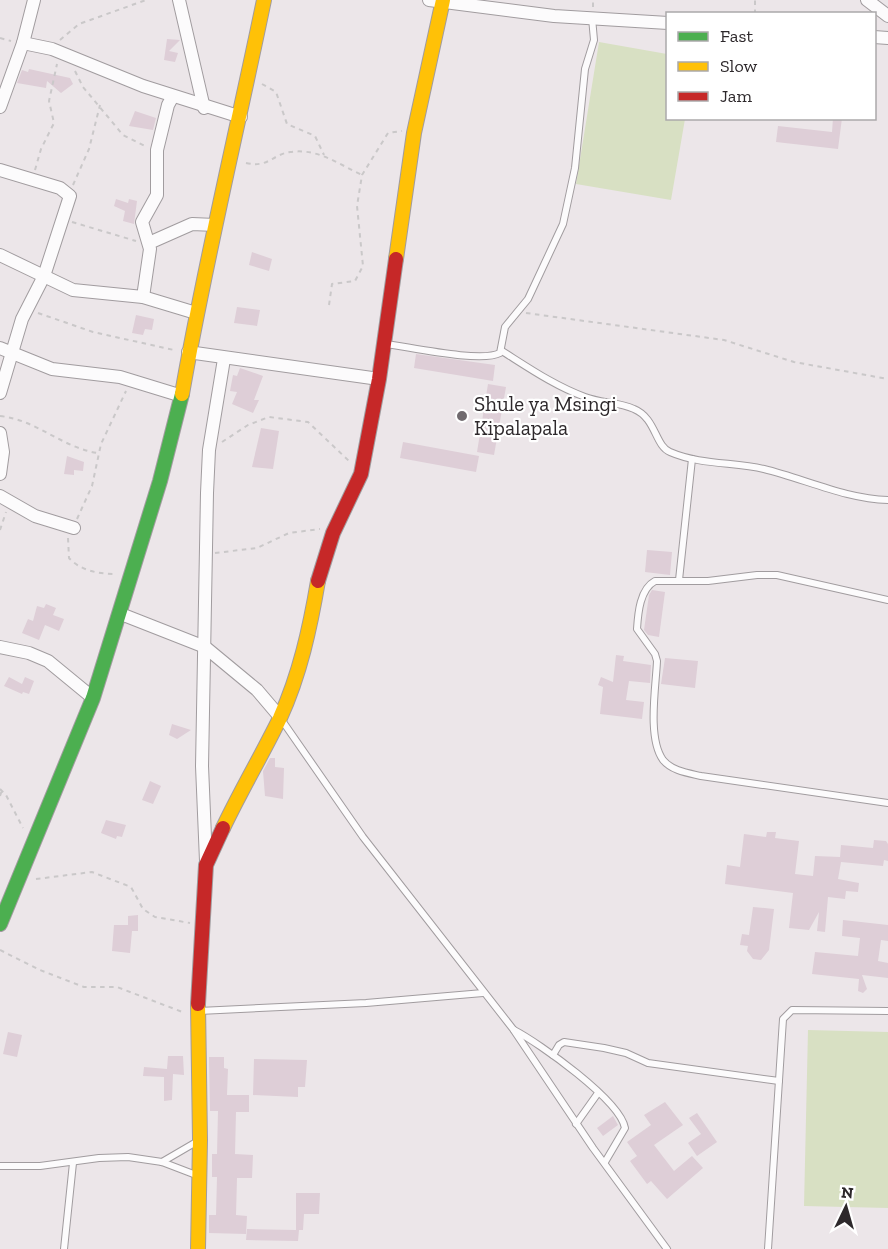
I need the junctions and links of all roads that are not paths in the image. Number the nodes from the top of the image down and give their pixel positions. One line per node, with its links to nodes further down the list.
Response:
1 (34, 0): 9 (street)
2 (179, 0): 12 (street)
3 (264, 0): 13 (main road)
4 (867, 0): 6 (street)
5 (438, 1): 7 (street); 21 (main road)
6 (888, 16)
7 (592, 18): 8 (street); 23 (lane)
8 (666, 23)
9 (23, 43): 10 (street); 11 (street)
10 (173, 96): 12 (street); 16 (street)
11 (0, 107)
12 (204, 108): 13 (street)
13 (241, 117): 15 (main road)
14 (0, 170): 18 (street)
15 (215, 225): 16 (street); 20 (main road)
16 (149, 243): 19 (street)
17 (0, 255): 18 (street)
18 (44, 276): 19 (street); 22 (street)
19 (143, 297): 20 (street)
20 (196, 313): 24 (main road)
21 (384, 343): 23 (lane); 26 (main road)
22 (6, 350): 27 (street); 28 (street)
23 (502, 351): 30 (lane)
24 (188, 352): 25 (street); 28 (main road)
25 (224, 359): 26 (street); 39 (street)
26 (379, 379): 41 (main road)
27 (0, 393)
28 (182, 396): 37 (main road)
29 (0, 433): 31 (street)
30 (692, 459): 33 (lane); 35 (lane)
31 (0, 474)
32 (5, 498): 34 (street)
33 (888, 500)
34 (74, 528)
35 (679, 580): 36 (lane); 42 (lane)
36 (888, 600)
37 (121, 614): 39 (street); 40 (main road)
38 (0, 647): 40 (street)
39 (205, 647): 41 (street); 43 (street)
40 (93, 698): 44 (main road)
41 (280, 717): 43 (main road); 45 (lane)
42 (888, 803)
43 (206, 865): 47 (main road)
44 (1, 916)
45 (483, 993): 47 (lane); 48 (lane)
46 (888, 1011): 50 (lane)
47 (197, 1013): 53 (main road)
48 (513, 1029): 49 (lane); 52 (lane)
49 (553, 1055): 50 (lane); 51 (lane)
50 (779, 1081): 62 (lane)
51 (598, 1093): 52 (lane); 55 (lane)
52 (576, 1124): 55 (lane)
53 (200, 1140): 54 (lane); 58 (main road)
54 (162, 1162): 56 (lane); 58 (lane)
55 (605, 1162): 61 (lane)
56 (73, 1163): 57 (lane); 59 (lane)
57 (0, 1166)
58 (200, 1176): 60 (main road)
59 (64, 1249)
60 (198, 1249)
61 (668, 1249)
62 (768, 1249)

